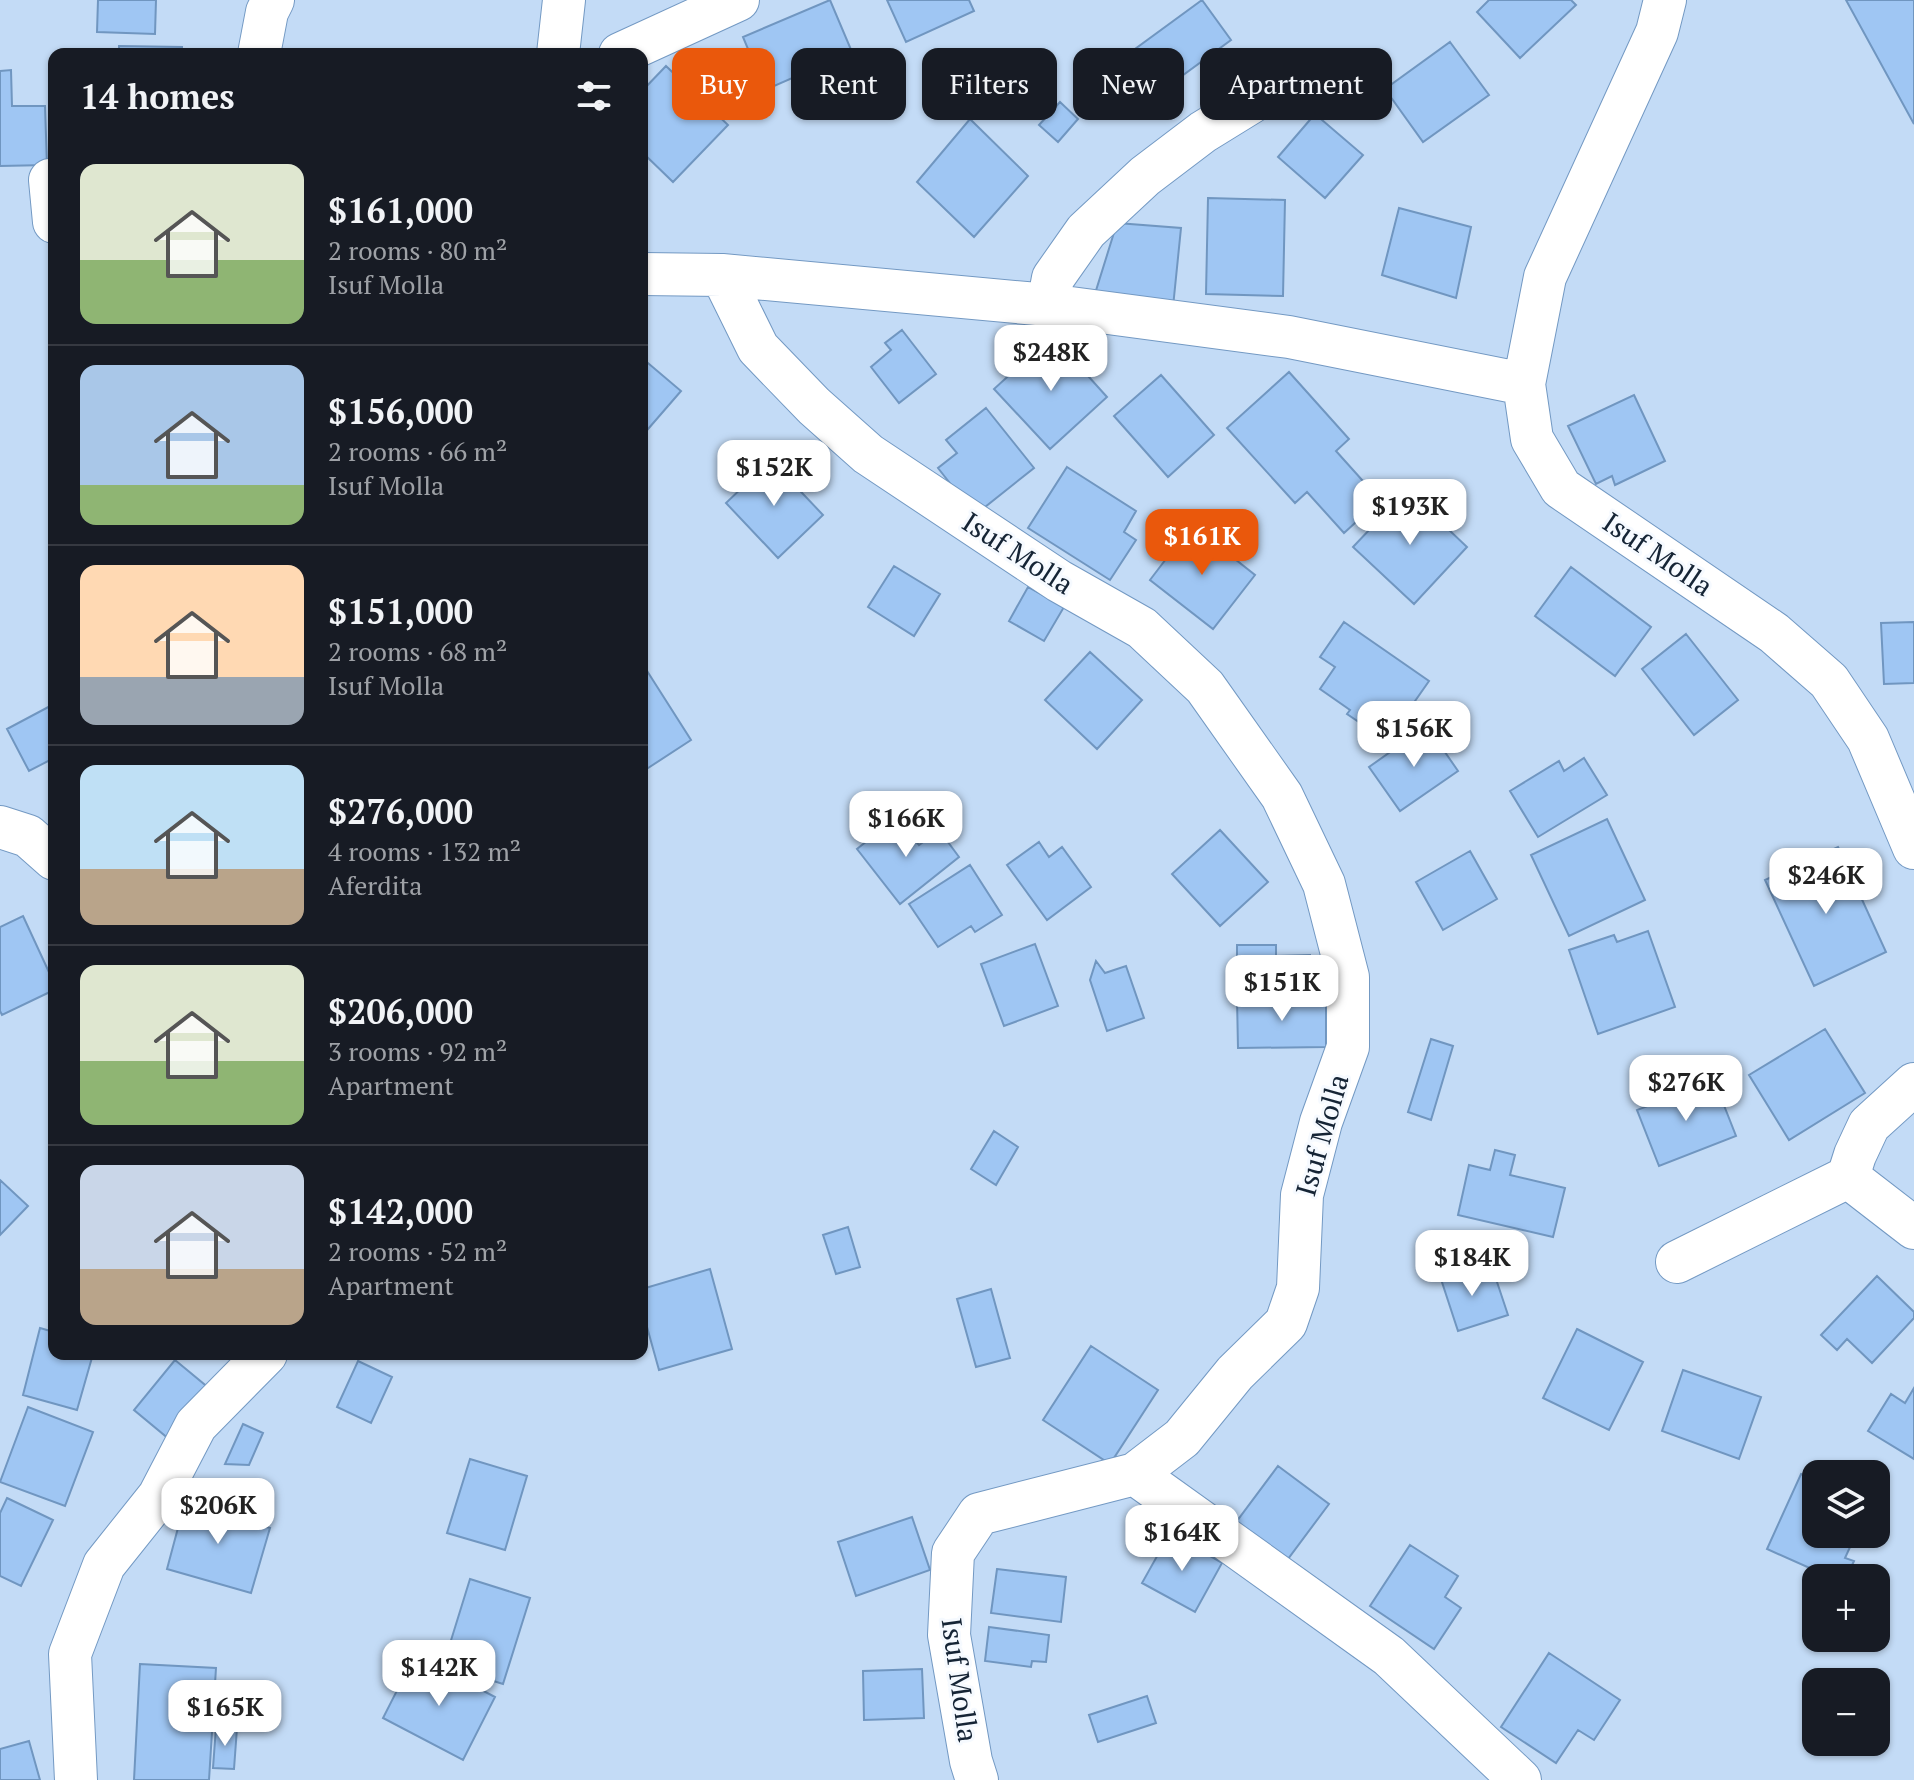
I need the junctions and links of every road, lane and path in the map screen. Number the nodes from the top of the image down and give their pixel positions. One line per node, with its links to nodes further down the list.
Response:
1 (273, 0): 5 (street)
2 (564, 0): 6 (street)
3 (738, 0): 7 (street)
4 (1665, 0): 12 (street, Isuf Molla)
5 (260, 48)
6 (559, 48)
7 (633, 48)
8 (1222, 120): 11 (street)
9 (648, 274): 10 (street)
10 (722, 275): 11 (street); 21 (street, Isuf Molla)
11 (1048, 305): 12 (street)
12 (1524, 384): 14 (street, Isuf Molla)
13 (0, 827): 15 (street)
14 (1914, 848)
15 (48, 854)
16 (1914, 1084): 17 (street)
17 (1848, 1177): 18 (street); 19 (street)
18 (1914, 1228)
19 (1677, 1262)
20 (260, 1360): 22 (street)
21 (1135, 1474): 23 (street, Isuf Molla); 24 (street)
22 (76, 1780)
23 (977, 1780)
24 (1520, 1780)

